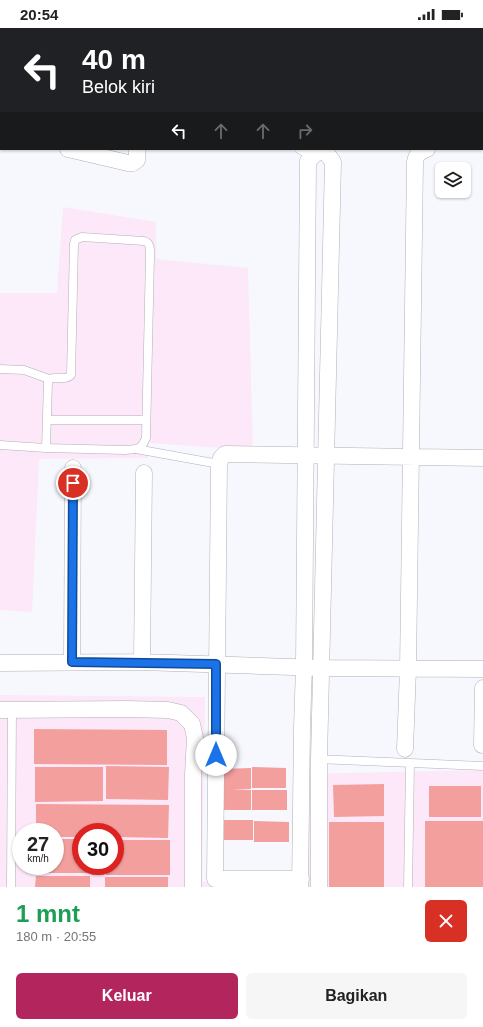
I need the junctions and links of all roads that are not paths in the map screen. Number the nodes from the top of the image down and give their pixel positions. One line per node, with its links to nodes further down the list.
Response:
1 (72, 150): 2 (street)
2 (137, 150)
3 (425, 150): 14 (street)
4 (313, 151): 12 (street); 13 (street)
5 (0, 369): 6 (lane)
6 (49, 379): 7 (lane); 8 (lane)
7 (48, 420): 8 (lane); 10 (lane)
8 (146, 420): 11 (lane)
9 (0, 445): 10 (lane)
10 (46, 448): 11 (lane)
11 (136, 449): 16 (lane)
12 (305, 455): 13 (street); 16 (street); 23 (street)
13 (326, 456): 14 (street); 24 (street)
14 (411, 458): 15 (street); 25 (street)
15 (483, 458)
16 (219, 464): 22 (street)
17 (73, 468): 19 (street)
18 (144, 473): 20 (street)
19 (72, 662): 20 (street); 21 (street)
20 (142, 662): 22 (street)
21 (0, 663)
22 (216, 664): 23 (street); 34 (street)
23 (304, 667): 24 (street); 31 (street)
24 (322, 668): 25 (street); 32 (street)
25 (408, 669): 26 (street); 30 (street)
26 (483, 669)
27 (483, 688): 29 (street)
28 (6, 710): 35 (lane); 36 (street)
29 (482, 745)
30 (408, 757): 32 (lane); 33 (lane); 38 (lane)
31 (302, 759): 32 (lane); 34 (street)
32 (319, 759): 37 (street)
33 (483, 766)
34 (300, 883)
35 (11, 887)
36 (193, 887)
37 (319, 887)
38 (408, 887)

